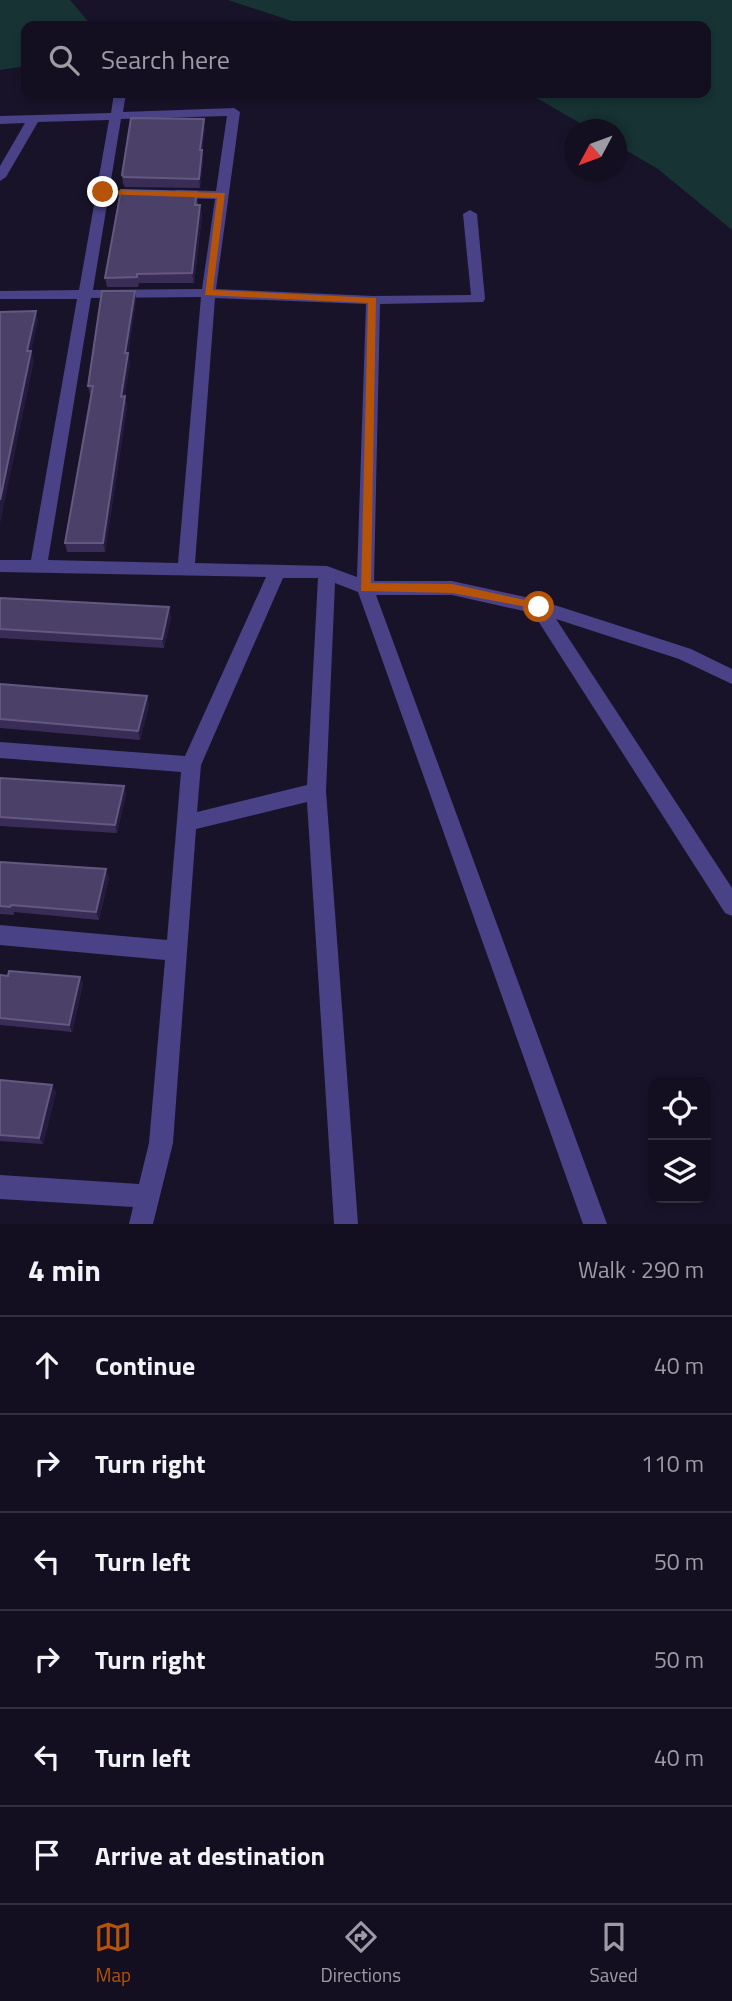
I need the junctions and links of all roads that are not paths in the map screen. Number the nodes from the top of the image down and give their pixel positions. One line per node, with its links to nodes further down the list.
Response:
1 (119, 98): 2 (street)
2 (116, 114): 3 (street); 7 (street); 11 (street)
3 (34, 118): 4 (street); 5 (street)
4 (0, 120)
5 (0, 177)
6 (156, 194): 7 (street)
7 (222, 195): 9 (street)
8 (470, 214): 12 (street)
9 (208, 293): 11 (street); 12 (street); 15 (street)
10 (0, 295): 11 (street)
11 (85, 295): 14 (street)
12 (373, 300): 18 (street)
13 (0, 566): 14 (street)
14 (38, 567): 15 (street)
15 (186, 569): 16 (street)
16 (277, 571): 17 (street); 22 (street)
17 (327, 572): 18 (street); 23 (street)
18 (365, 587): 19 (street); 32 (street)
19 (539, 607): 20 (street); 25 (street)
20 (732, 677)
21 (0, 750): 22 (street)
22 (191, 765): 24 (street)
23 (316, 791): 24 (street); 31 (street)
24 (186, 823): 27 (street)
25 (732, 906)
26 (0, 935): 27 (street)
27 (176, 951): 29 (street)
28 (0, 1187): 29 (street)
29 (147, 1196): 30 (street)
30 (141, 1224)
31 (346, 1224)
32 (595, 1224)

